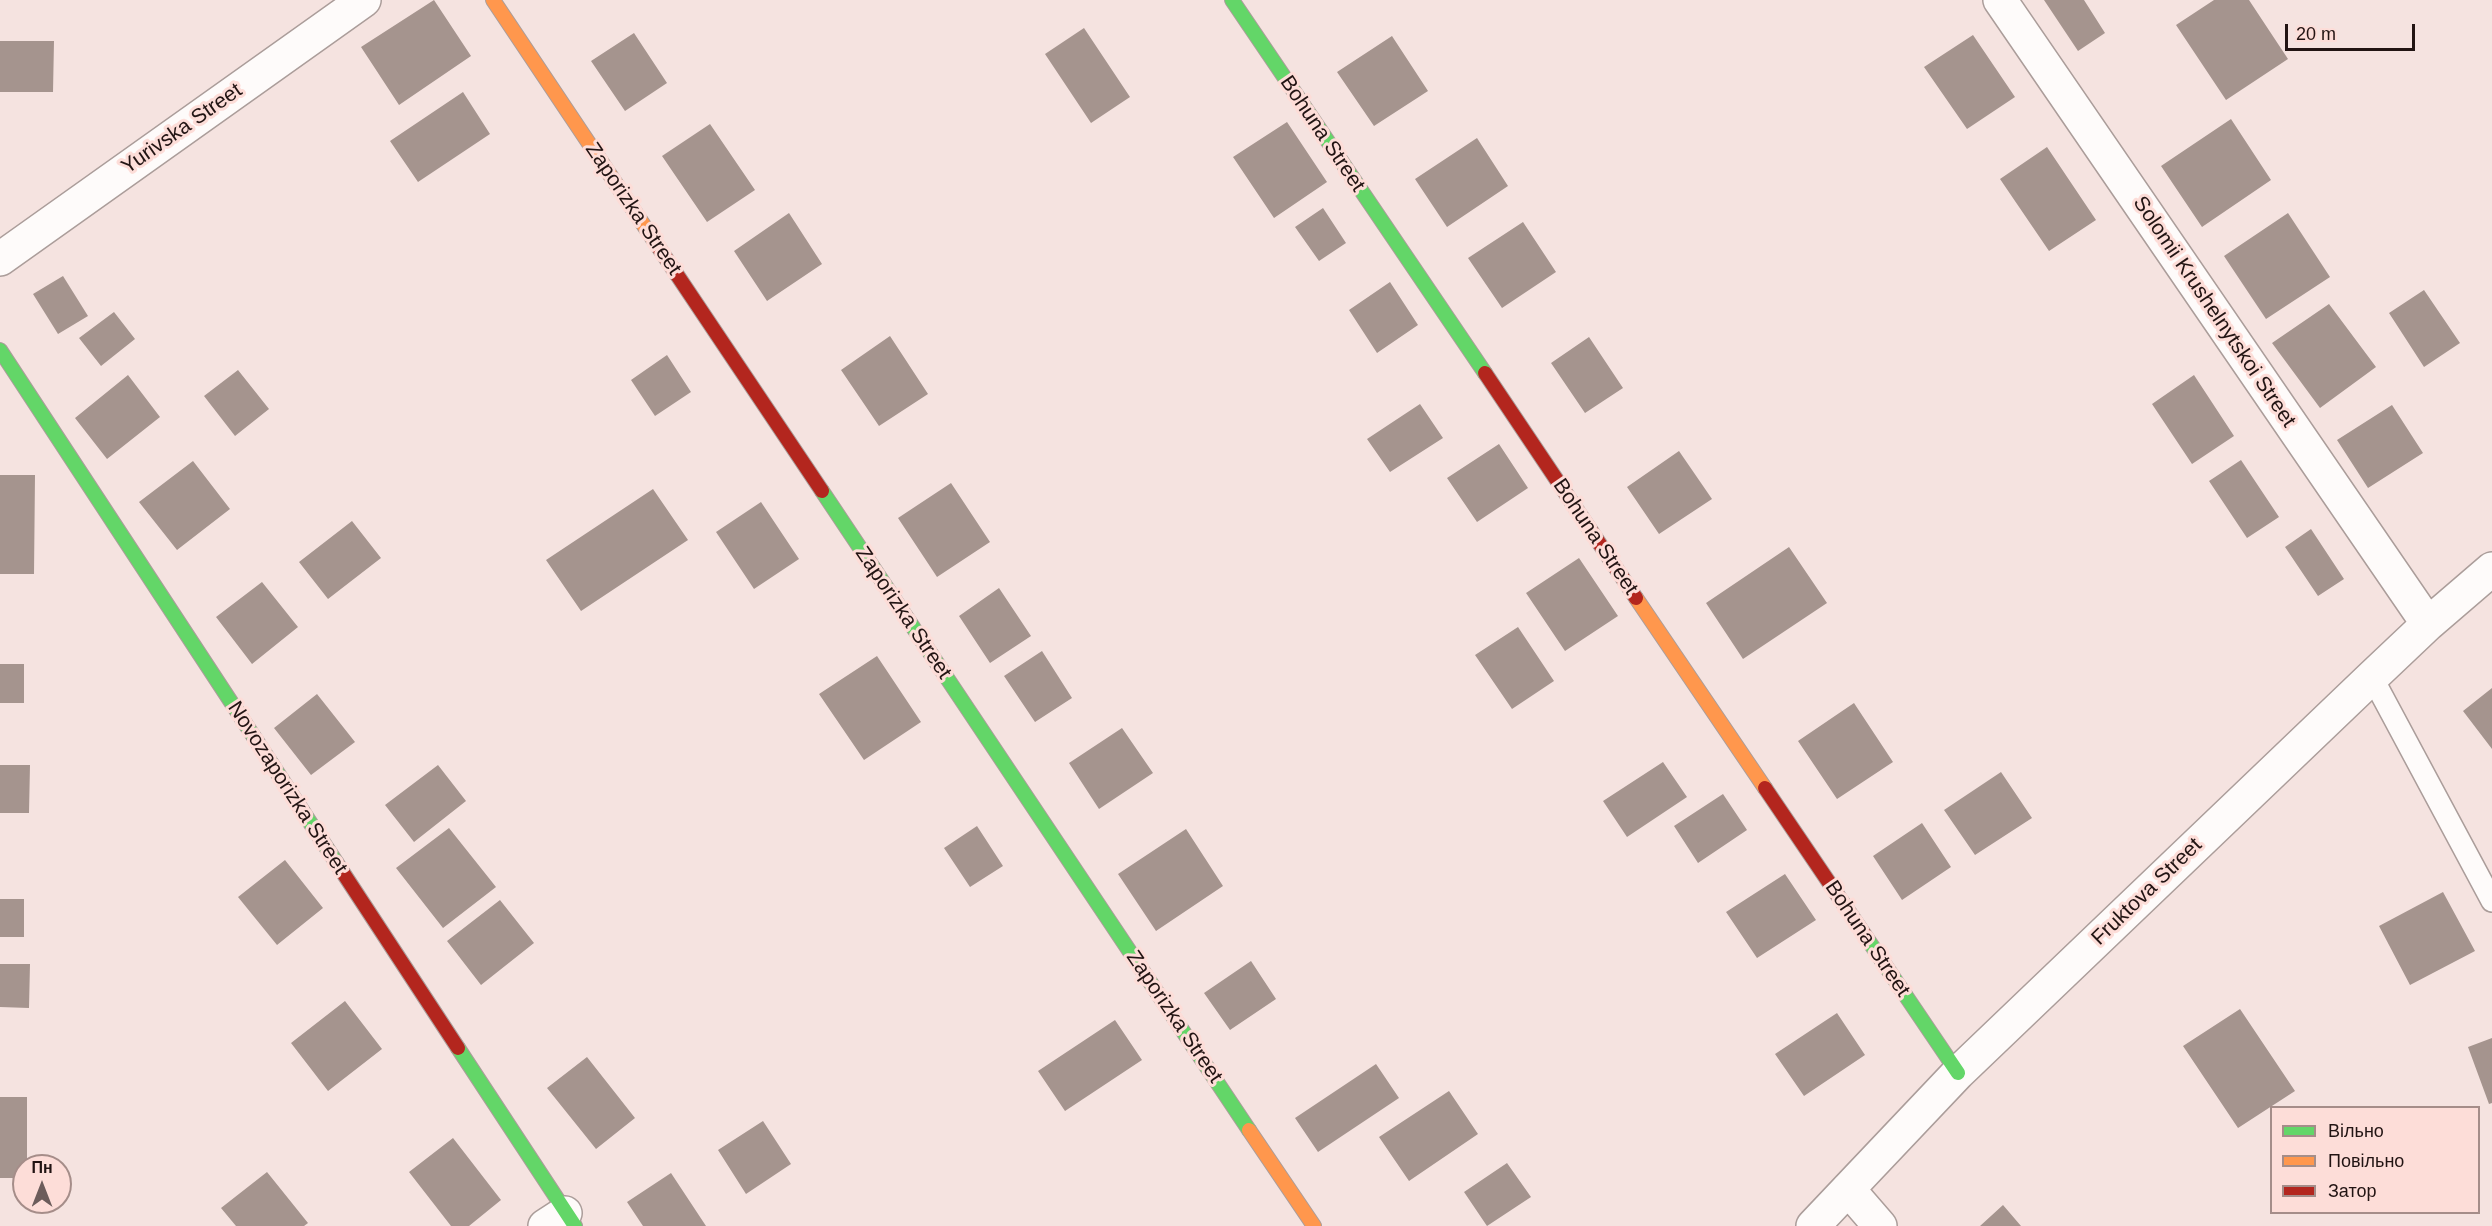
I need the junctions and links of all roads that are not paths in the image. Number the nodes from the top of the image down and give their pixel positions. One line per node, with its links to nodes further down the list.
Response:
1 (364, 0): 5 (street, Yurivska Street)
2 (493, 0): 14 (street, Zaporizka Street)
3 (1232, 0): 11 (street, Bohuna Street)
4 (2000, 0): 8 (street, Solomii Krushelnytskoi Street)
5 (0, 259)
6 (0, 350): 13 (street, Novozaporizka Street)
7 (2492, 569): 8 (street, Fruktova Street)
8 (2428, 624): 9 (street, Fruktova Street)
9 (2372, 677): 10 (lane); 11 (street, Fruktova Street)
10 (2492, 901)
11 (1958, 1073): 12 (street, Fruktova Street)
12 (1848, 1189): 15 (street, Fruktova Street); 16 (street)
13 (562, 1222)
14 (1314, 1226)
15 (1813, 1226)
16 (1880, 1226)

